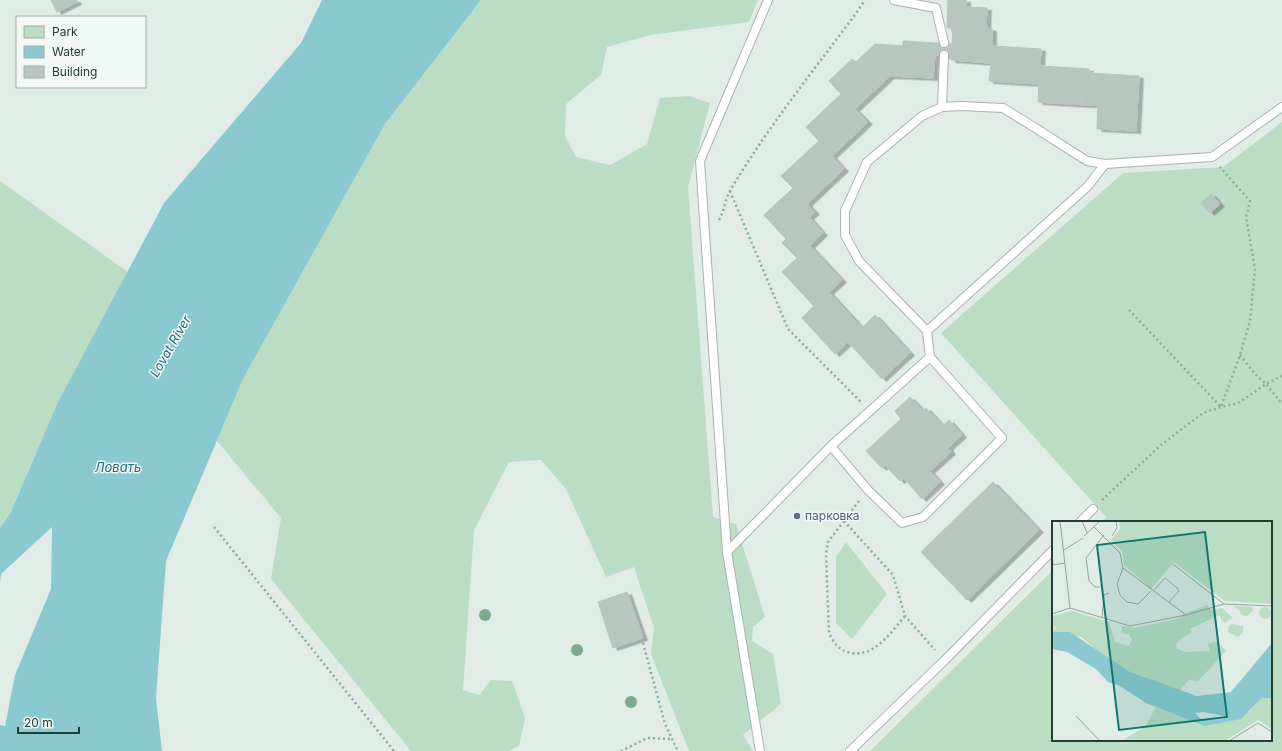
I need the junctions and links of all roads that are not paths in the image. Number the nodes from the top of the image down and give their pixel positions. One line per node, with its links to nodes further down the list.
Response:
1 (768, 0): 14 (lane)
2 (894, 0): 3 (lane)
3 (944, 43)
4 (944, 55): 5 (lane)
5 (942, 107): 7 (lane); 8 (lane)
6 (1282, 107): 7 (lane)
7 (1105, 164): 8 (lane)
8 (927, 331): 9 (lane)
9 (930, 356): 10 (lane); 10 (lane)
10 (831, 446): 14 (lane)
11 (1093, 509): 12 (lane)
12 (1081, 521)
13 (1052, 551): 16 (lane)
14 (727, 552): 15 (lane)
15 (760, 751)
16 (850, 751)

